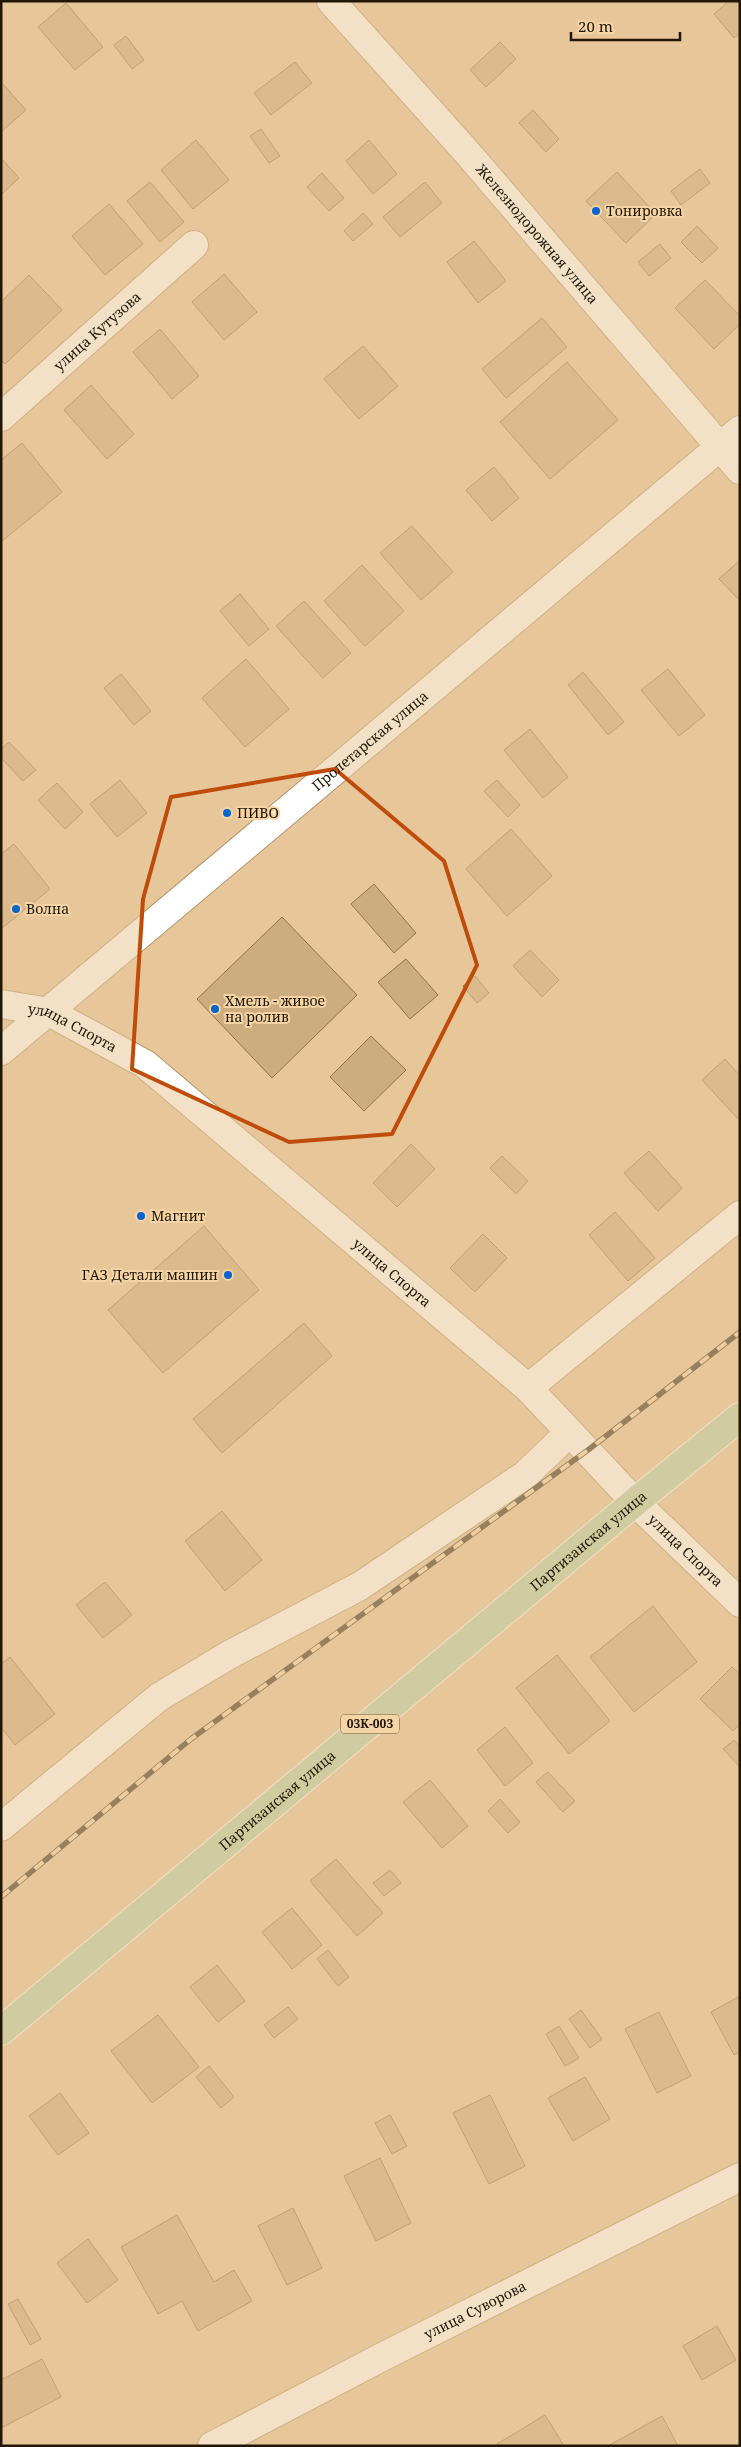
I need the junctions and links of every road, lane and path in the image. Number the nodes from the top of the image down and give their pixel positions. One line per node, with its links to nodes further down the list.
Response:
1 (331, 1): 4 (street, Железнодорожная улица)
2 (194, 245): 3 (street, улица Кутузова)
3 (1, 417)
4 (729, 439): 5 (street, Железнодорожная улица); 7 (street, Пролетарская улица)
5 (740, 470)
6 (1, 1004): 7 (street, улица Спорта)
7 (49, 1012): 8 (street, Пролетарская улица); 10 (street, улица Спорта)
8 (1, 1051)
9 (740, 1215): 10 (street)
10 (528, 1388): 12 (street, улица Спорта)
11 (740, 1417): 13 (main road, Партизанская улица / 03К-003)
12 (569, 1433): 13 (street, улица Спорта); 15 (street)
13 (635, 1502): 14 (street, улица Спорта); 16 (main road, Партизанская улица / 03К-003)
14 (740, 1603)
15 (1, 1827)
16 (1, 2031)
17 (740, 2177): 18 (street, улица Суворова)
18 (212, 2446)

